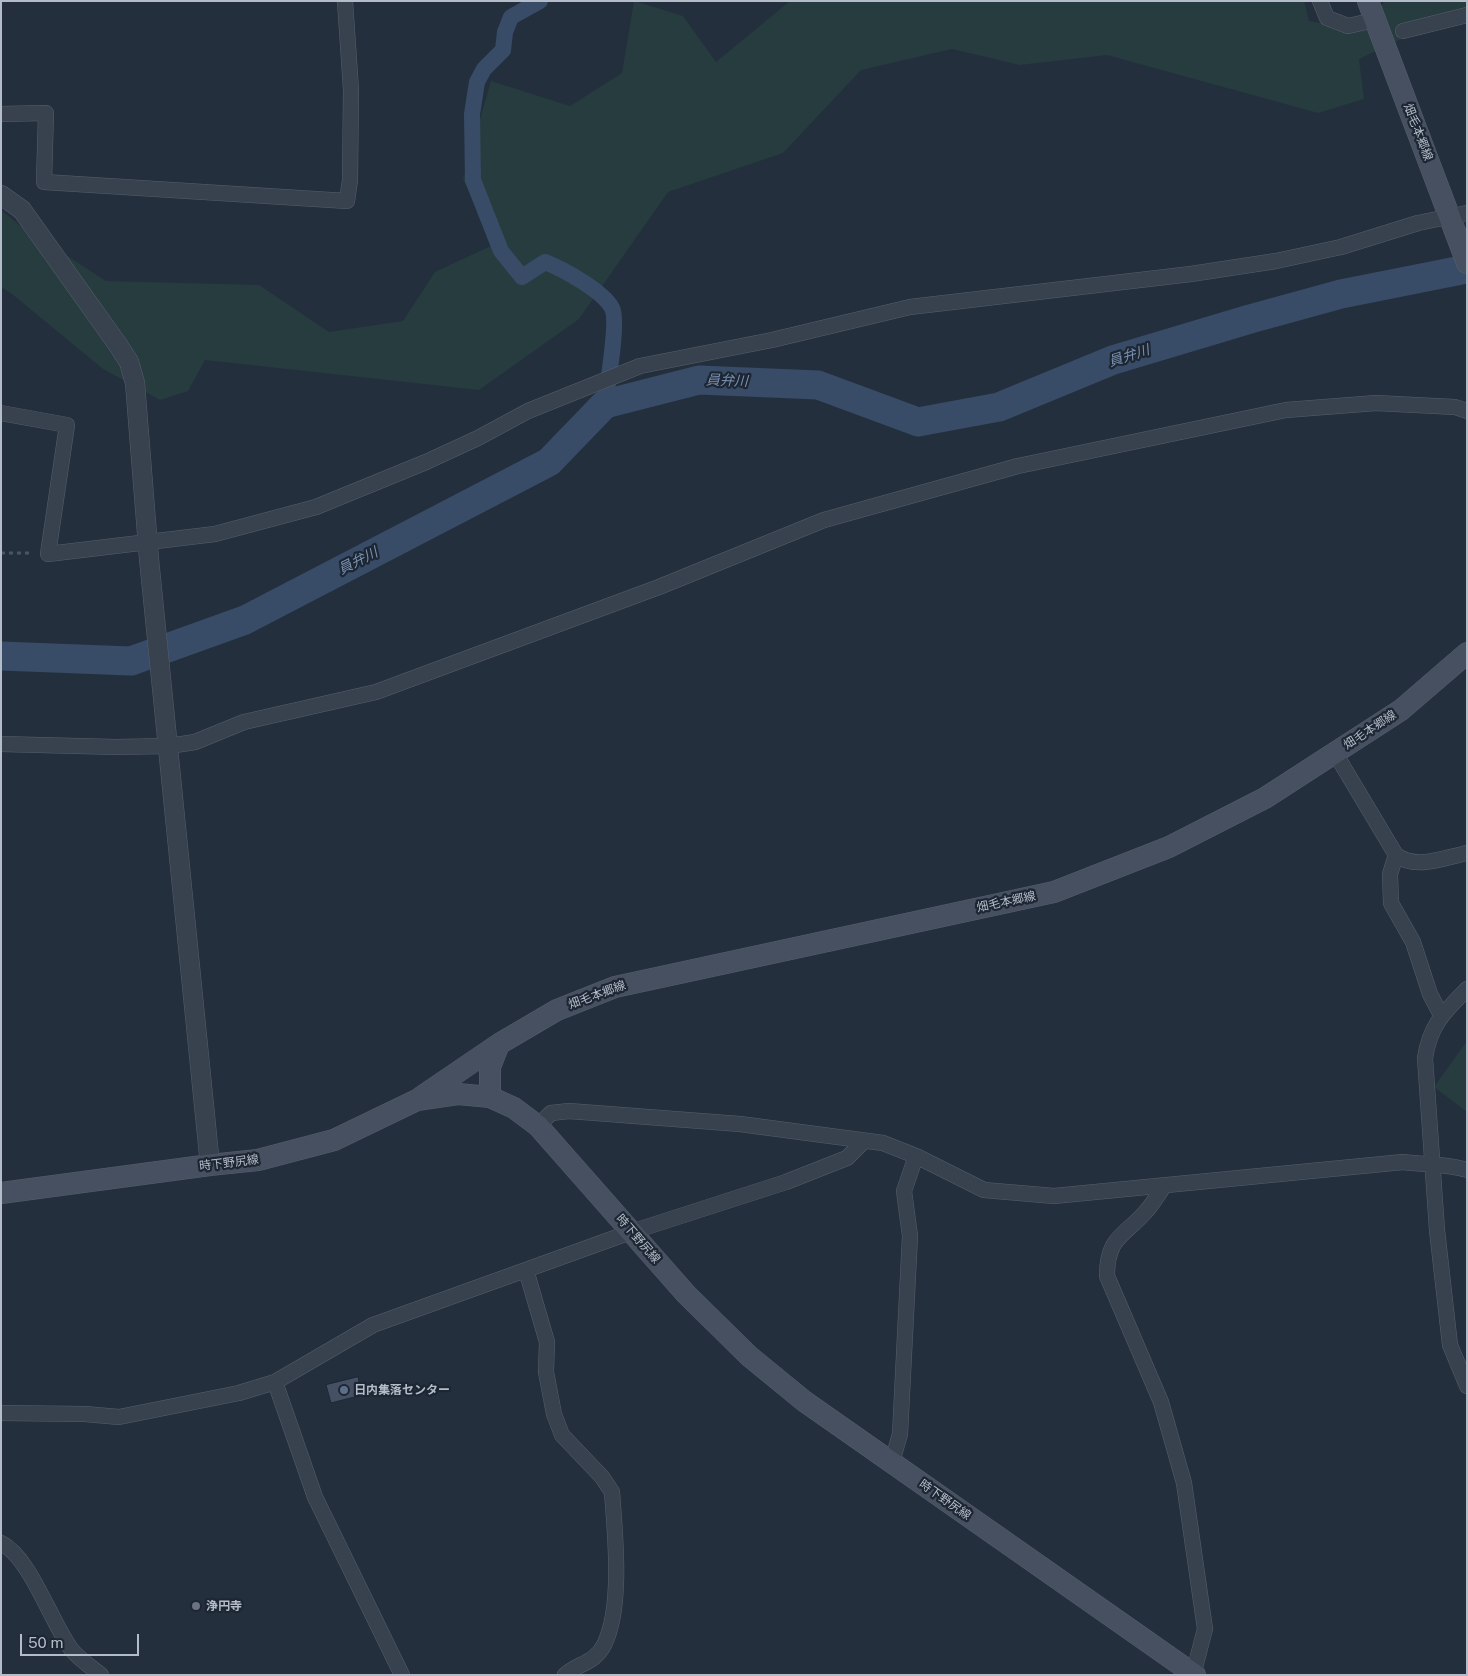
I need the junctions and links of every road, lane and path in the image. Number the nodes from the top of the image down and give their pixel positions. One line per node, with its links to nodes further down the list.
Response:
1 (345, 1): 6 (street)
2 (1320, 1): 3 (street)
3 (1371, 11): 8 (main road, 畑毛本郷線)
4 (1467, 15): 5 (street)
5 (1403, 31)
6 (1, 114)
7 (1, 195): 12 (street)
8 (1458, 214): 9 (main road, 畑毛本郷線); 12 (street)
9 (1467, 263)
10 (1467, 411): 16 (street)
11 (1, 413): 14 (street)
12 (149, 551): 14 (street); 16 (street)
13 (1, 553): 14 (path)
14 (48, 554)
15 (1467, 653): 18 (main road, 畑毛本郷線)
16 (169, 737): 17 (street); 29 (street)
17 (1, 744)
18 (1334, 753): 20 (street); 23 (main road, 畑毛本郷線)
19 (1467, 853): 20 (street)
20 (1396, 855): 22 (street)
21 (1467, 989): 22 (street)
22 (1441, 1015): 30 (street)
23 (499, 1044): 24 (main road); 25 (main road, 畑毛本郷線)
24 (490, 1097): 25 (main road, 時下野尻線); 26 (main road, 時下野尻線)
25 (417, 1100): 29 (main road, 時下野尻線)
26 (538, 1126): 27 (street); 34 (main road, 時下野尻線)
27 (864, 1140): 28 (street); 34 (street)
28 (916, 1156): 32 (street); 39 (street)
29 (210, 1164): 33 (main road, 時下野尻線)
30 (1434, 1166): 31 (street); 32 (street); 37 (street)
31 (1467, 1170)
32 (1164, 1186): 41 (street)
33 (1, 1193)
34 (631, 1232): 35 (street); 39 (main road, 時下野尻線)
35 (526, 1270): 36 (street); 44 (street)
36 (275, 1382): 38 (street); 43 (street)
37 (1467, 1386)
38 (1, 1412)
39 (892, 1462): 41 (main road, 時下野尻線)
40 (1, 1543): 42 (street)
41 (1194, 1674)
42 (101, 1675)
43 (402, 1675)
44 (566, 1675)

